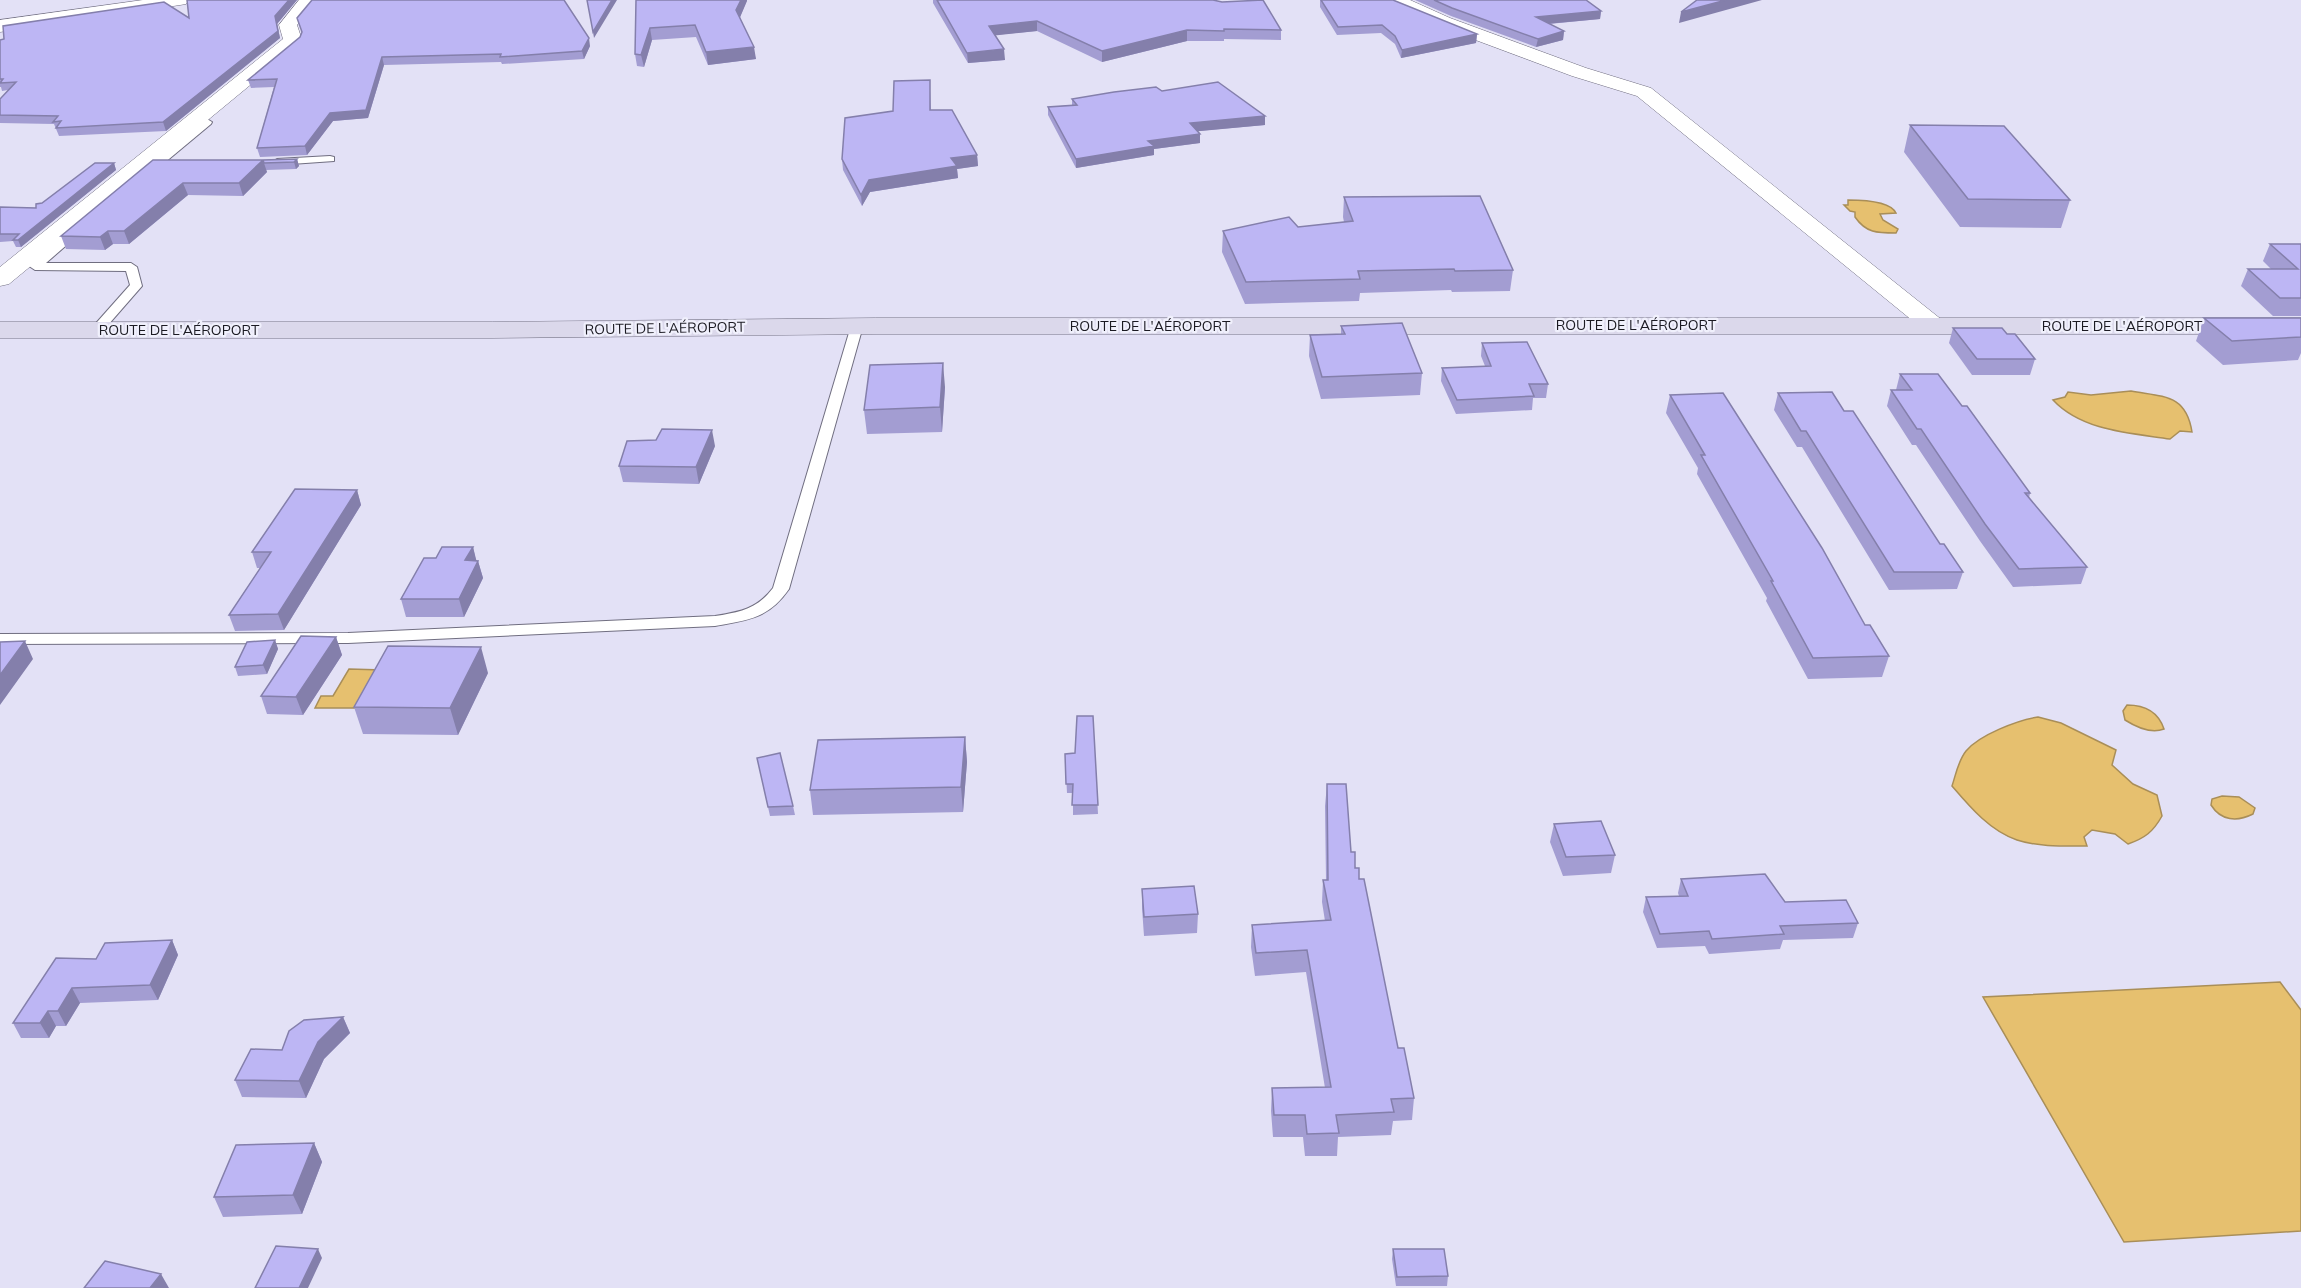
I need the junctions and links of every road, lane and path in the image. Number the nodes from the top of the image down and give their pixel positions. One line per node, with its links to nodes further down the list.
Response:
1 (180, 0): 4 (street)
2 (309, 0): 10 (street)
3 (1395, 0): 12 (street)
4 (0, 26)
5 (207, 122): 9 (lane)
6 (330, 159): 7 (lane)
7 (259, 162)
8 (177, 166): 9 (lane)
9 (153, 167): 11 (lane)
10 (0, 279)
11 (103, 323): 13 (main road, ROUTE DE L'AÉROPORT); 15 (main road, ROUTE DE L'AÉROPORT)
12 (1933, 325): 13 (main road, ROUTE DE L'AÉROPORT); 14 (main road, ROUTE DE L'AÉROPORT)
13 (856, 326): 16 (lane)
14 (2301, 326)
15 (0, 330)
16 (0, 639)

